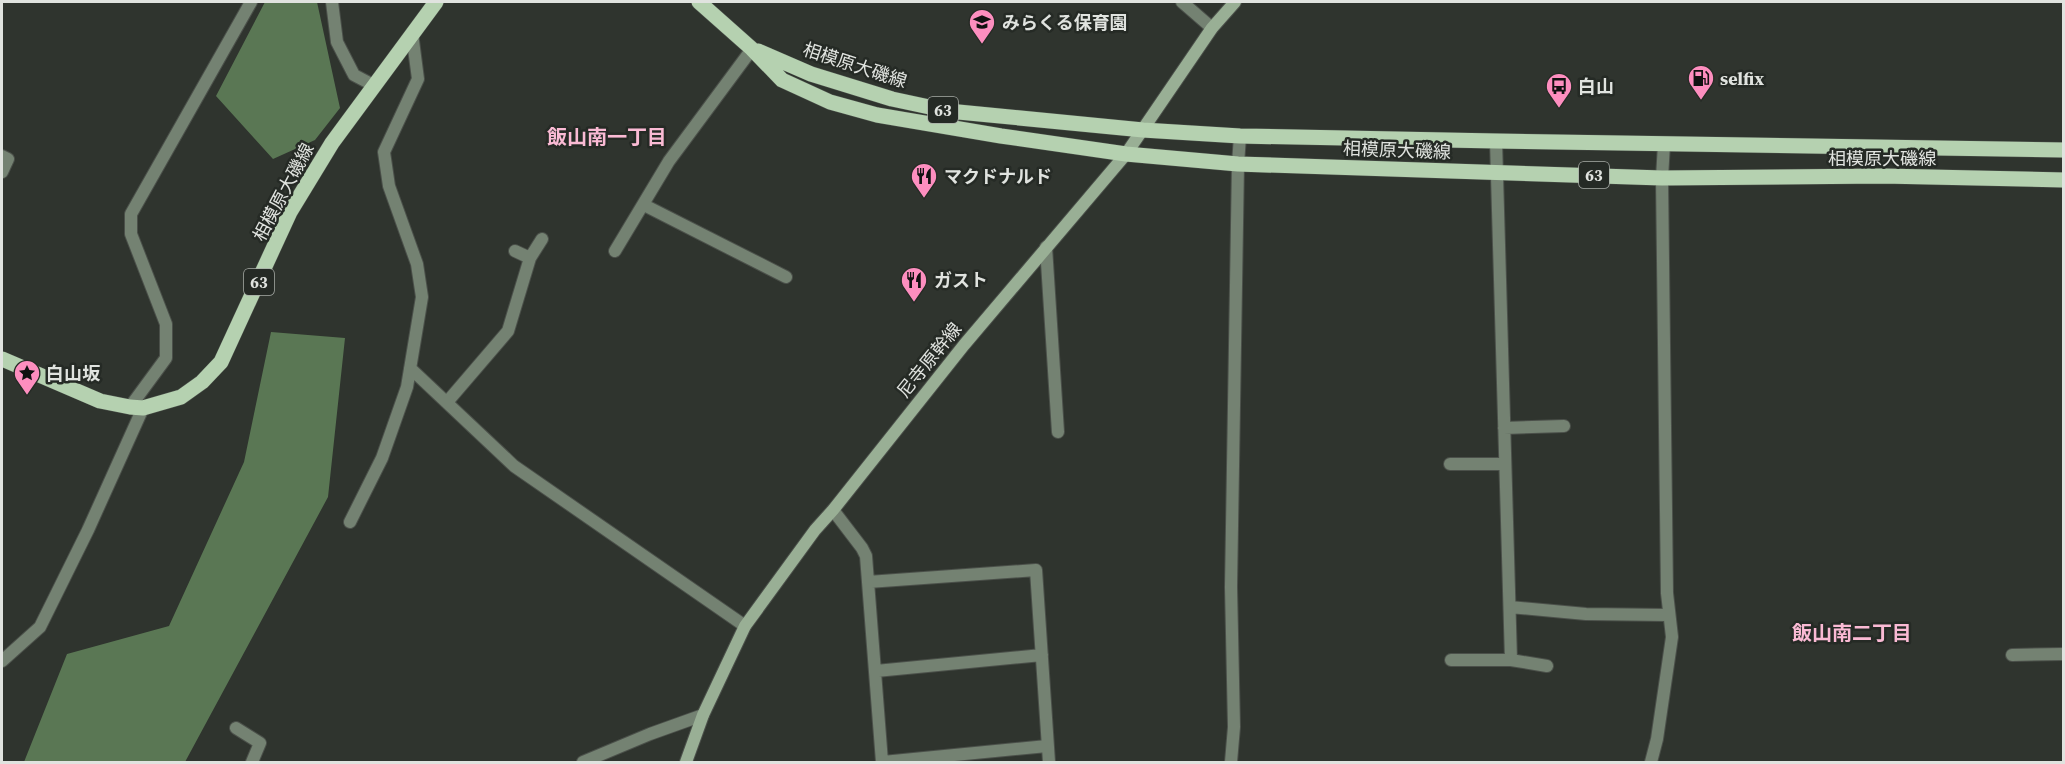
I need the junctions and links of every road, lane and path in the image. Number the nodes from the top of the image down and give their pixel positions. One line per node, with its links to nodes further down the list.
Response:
1 (250, 2): 33 (street)
2 (332, 2): 10 (street)
3 (436, 2): 8 (main road, 相模原大磯線 / 63)
4 (699, 2): 9 (main road, 相模原大磯線 / 63)
5 (1182, 2): 7 (street)
6 (1235, 2): 7 (street, 尼寺原幹線)
7 (1212, 28): 11 (street, 尼寺原幹線)
8 (412, 33): 10 (main road, 相模原大磯線 / 63); 31 (street)
9 (752, 49): 11 (main road, 相模原大磯線 / 63); 16 (main road, 相模原大磯線 / 63); 23 (street)
10 (373, 85): 33 (main road, 相模原大磯線 / 63)
11 (1143, 130): 12 (main road, 相模原大磯線 / 63); 16 (street, 尼寺原幹線)
12 (1240, 136): 13 (main road, 相模原大磯線 / 63); 18 (street)
13 (1496, 141): 14 (main road, 相模原大磯線 / 63); 20 (street)
14 (1664, 144): 15 (main road, 相模原大磯線 / 63); 21 (street)
15 (2064, 150)
16 (1126, 154): 18 (main road, 相模原大磯線 / 63); 25 (street, 尼寺原幹線)
17 (2, 156): 19 (street)
18 (1238, 164): 20 (main road, 相模原大磯線 / 63); 61 (street)
19 (2, 172)
20 (1496, 172): 21 (main road, 相模原大磯線 / 63); 35 (street)
21 (1662, 178): 22 (main road, 相模原大磯線 / 63); 43 (street)
22 (2064, 180)
23 (644, 205): 27 (street); 29 (street)
24 (542, 239): 28 (street)
25 (1046, 247): 36 (street); 39 (street, 尼寺原幹線)
26 (515, 251): 28 (street)
27 (615, 251)
28 (530, 258): 32 (street)
29 (786, 277)
30 (2, 359): 33 (main road, 相模原大磯線 / 63)
31 (410, 368): 32 (street); 40 (street)
32 (448, 401): 44 (street)
33 (137, 408): 50 (street)
34 (1564, 426): 35 (street)
35 (1504, 428): 38 (street)
36 (1058, 432)
37 (1450, 464): 38 (street)
38 (1505, 464): 42 (street)
39 (833, 510): 41 (street); 44 (street, 尼寺原幹線)
40 (350, 522)
41 (868, 582): 47 (street); 52 (street)
42 (1510, 607): 43 (street); 49 (street)
43 (1668, 615): 62 (street)
44 (745, 626): 53 (street, 尼寺原幹線)
45 (2012, 654): 46 (street)
46 (2064, 654)
47 (1042, 655): 52 (street); 55 (street)
48 (1451, 660): 49 (street)
49 (1511, 660): 51 (street)
50 (2, 661)
51 (1547, 666)
52 (876, 671): 59 (street)
53 (703, 715): 57 (street); 58 (street, 尼寺原幹線)
54 (236, 728): 56 (street)
55 (1047, 746): 59 (street); 60 (street)
56 (252, 762)
57 (584, 762)
58 (686, 762)
59 (883, 762)
60 (1049, 762)
61 (1231, 762)
62 (1652, 762)

